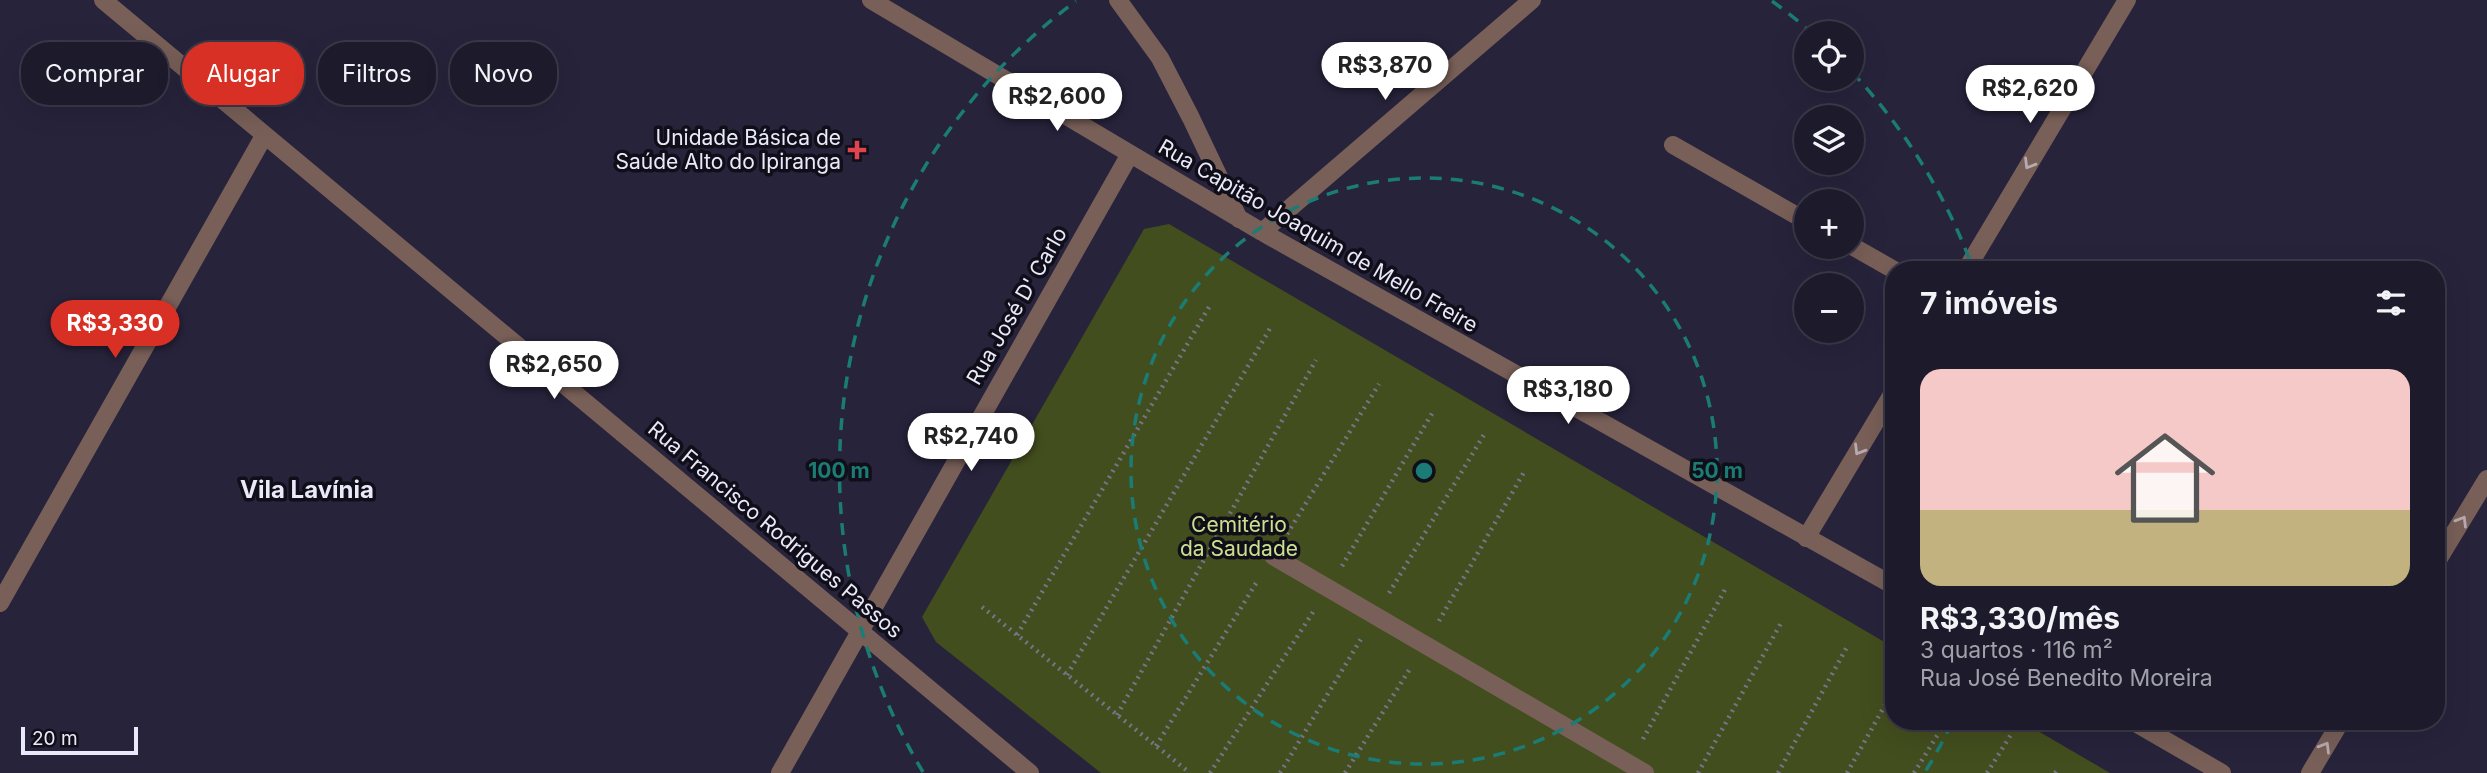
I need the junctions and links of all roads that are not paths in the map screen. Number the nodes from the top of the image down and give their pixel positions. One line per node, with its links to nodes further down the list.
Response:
1 (103, 0): 6 (street, Rua Francisco Rodrigues Passos)
2 (872, 0): 8 (street, Rua Capitão Joaquim de Mello Freire)
3 (1118, 0): 10 (street)
4 (1532, 0): 11 (street)
5 (2127, 0): 13 (street, one-way to 13)
6 (264, 136): 21 (street); 22 (street, Rua Francisco Rodrigues Passos)
7 (1673, 145): 9 (street)
8 (1130, 154): 10 (street, Rua Capitão Joaquim de Mello Freire); 22 (street, Rua José D' Carlo)
9 (1794, 214)
10 (1239, 219): 11 (street, Rua Capitão Joaquim de Mello Freire)
11 (1262, 232): 17 (street, Rua Capitão Joaquim de Mello Freire)
12 (1864, 253): 14 (street)
13 (1971, 261)
14 (1885, 265)
15 (1885, 406): 17 (street, one-way to 17)
16 (2487, 479): 18 (street, one-way to 16)
17 (1806, 538): 20 (street, Rua Capitão Joaquim de Mello Freire)
18 (2445, 548)
19 (1273, 556): 25 (street)
20 (1885, 581)
21 (0, 603)
22 (860, 629): 26 (street, Rua José D' Carlo); 27 (street, Rua Francisco Rodrigues Passos)
23 (2148, 730): 28 (street)
24 (2336, 730): 29 (street, one-way to 24)
25 (1637, 768)
26 (780, 773)
27 (1030, 773)
28 (2222, 773)
29 (2310, 773)

